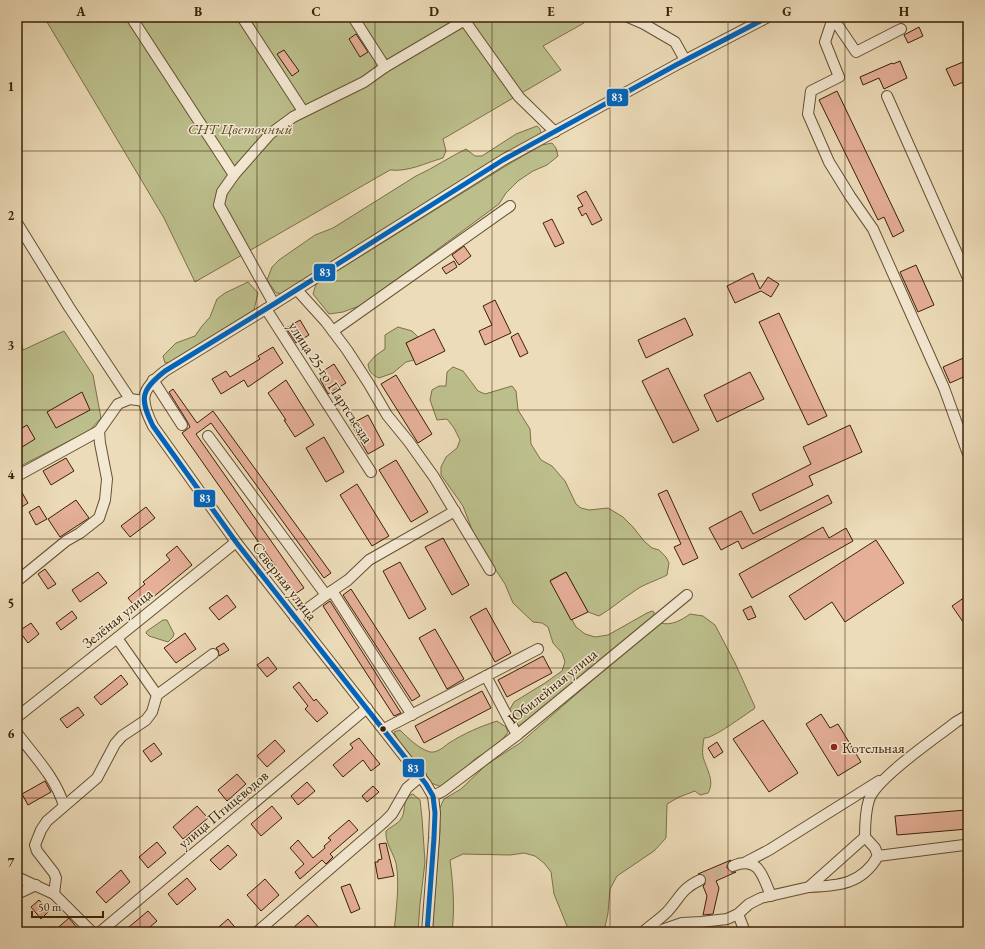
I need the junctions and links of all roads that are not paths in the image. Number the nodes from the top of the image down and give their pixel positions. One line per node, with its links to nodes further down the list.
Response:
1 (132, 17): 14 (street)
2 (242, 17): 12 (street)
3 (353, 17): 10 (street)
4 (628, 17): 9 (street)
5 (768, 17): 9 (street)
6 (465, 18): 10 (street, улица 25-го Партсъезда); 13 (street)
7 (831, 19): 8 (street); 27 (street)
8 (901, 29)
9 (685, 60): 13 (street)
10 (384, 67): 12 (street, улица 25-го Партсъезда)
11 (887, 96): 17 (street)
12 (303, 112): 14 (street, улица 25-го Партсъезда)
13 (555, 132): 18 (street)
14 (234, 175): 19 (street, улица 25-го Партсъезда)
15 (510, 206): 20 (street)
16 (17, 223): 22 (street)
17 (968, 278)
18 (297, 290): 19 (street); 20 (street)
19 (270, 307): 21 (street); 28 (street, улица 25-го Партсъезда)
20 (333, 331): 30 (street)
21 (153, 380): 23 (street); 24 (street)
22 (130, 399): 23 (street); 25 (street)
23 (144, 401): 31 (street, Северная улица)
24 (182, 425)
25 (99, 431): 29 (street); 33 (street)
26 (208, 436): 34 (street)
27 (968, 454)
28 (371, 472)
29 (17, 476)
30 (455, 511): 32 (street); 34 (street)
31 (236, 542): 36 (street, Северная улица); 37 (street, Зелёная улица)
32 (490, 570)
33 (17, 581)
34 (329, 593): 36 (street); 43 (street)
35 (688, 595): 48 (street, Юбилейная улица)
36 (295, 618): 42 (street, Северная улица)
37 (117, 638): 41 (street); 45 (street, Зелёная улица)
38 (538, 649): 40 (street)
39 (213, 654): 41 (street)
40 (486, 676): 43 (street); 48 (street)
41 (157, 695): 52 (street)
42 (366, 708): 46 (street, Северная улица); 67 (street, улица Птицеводов)
43 (412, 715): 46 (street)
44 (968, 715): 50 (street)
45 (17, 716)
46 (384, 729): 49 (street, Северная улица)
47 (17, 733): 52 (street)
48 (517, 735): 51 (street, Юбилейная улица)
49 (421, 776): 51 (street, Северная улица); 68 (street)
50 (884, 778): 53 (street); 56 (street)
51 (433, 796): 69 (street, Северная улица)
52 (64, 806): 63 (street)
53 (865, 838): 55 (street); 61 (street)
54 (968, 843): 55 (street)
55 (878, 856): 61 (street)
56 (746, 862): 57 (street); 64 (street)
57 (733, 866)
58 (17, 877): 60 (street)
59 (700, 880): 70 (street)
60 (36, 885): 62 (street); 63 (street)
61 (809, 887): 64 (street)
62 (17, 894)
63 (54, 894): 66 (street)
64 (770, 896): 65 (street)
65 (738, 914): 71 (street); 72 (street)
66 (92, 932)
67 (100, 932)
68 (257, 932)
69 (427, 932)
70 (643, 932)
71 (656, 932)
72 (745, 932)

